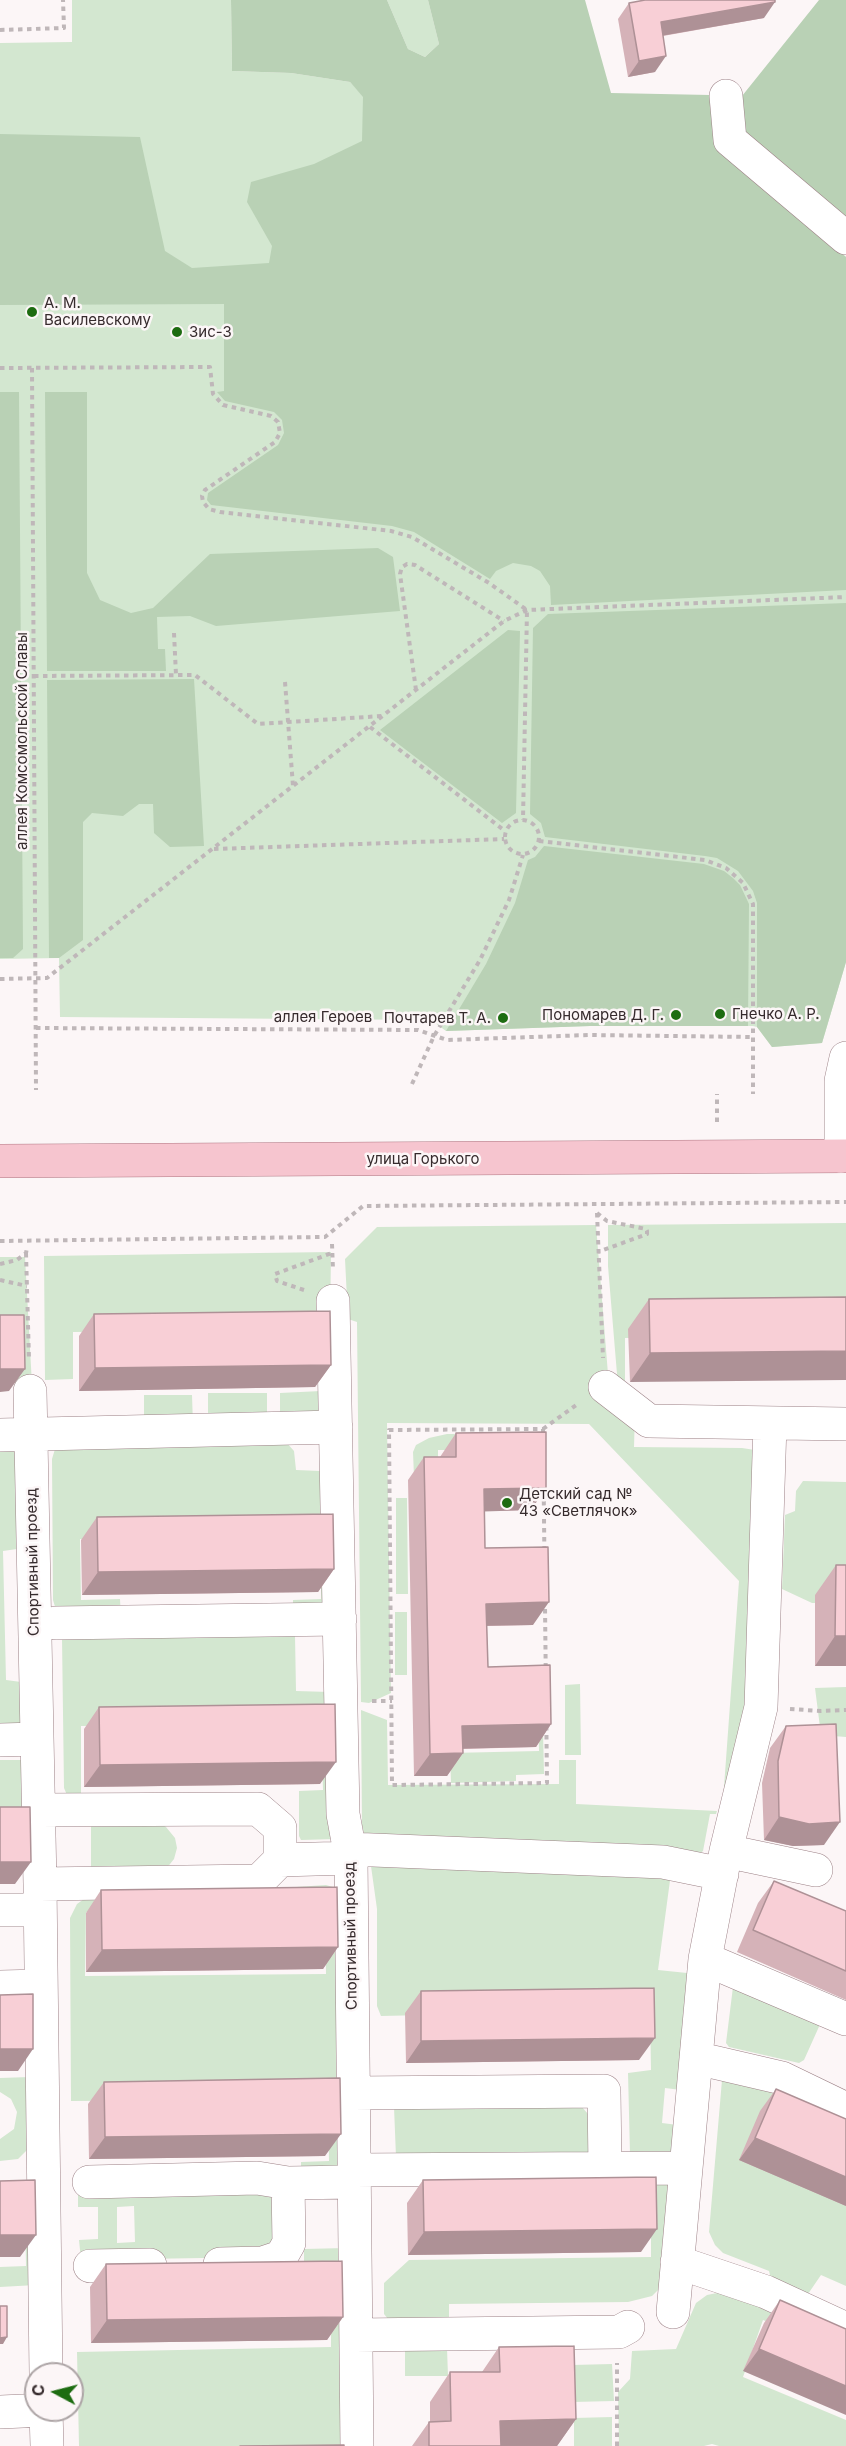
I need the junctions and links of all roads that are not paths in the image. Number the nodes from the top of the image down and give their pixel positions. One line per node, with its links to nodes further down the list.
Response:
1 (726, 96): 2 (street)
2 (846, 238)
3 (846, 1058): 4 (street)
4 (843, 1156): 5 (main road, улица Горького)
5 (0, 1161)
6 (333, 1301): 11 (street, Спортивный проезд)
7 (605, 1387): 9 (street)
8 (30, 1391): 12 (street, Спортивный проезд)
9 (770, 1424): 10 (street); 20 (street)
10 (846, 1424)
11 (336, 1427): 12 (street); 13 (street, Спортивный проезд)
12 (15, 1434): 16 (street, Спортивный проезд)
13 (340, 1619): 14 (street); 18 (street, Спортивный проезд)
14 (56, 1623)
15 (0, 1740): 16 (street)
16 (37, 1740): 17 (street, Спортивный проезд)
17 (38, 1810): 19 (street); 22 (street, Спортивный проезд)
18 (350, 1853): 19 (street); 20 (street); 29 (street, Спортивный проезд)
19 (280, 1860): 22 (street)
20 (724, 1863): 21 (street); 24 (street)
21 (816, 1870)
22 (40, 1897): 23 (street); 25 (street, Спортивный проезд)
23 (0, 1910)
24 (705, 1959): 27 (street); 28 (street)
25 (41, 1986): 26 (street); 35 (street, Спортивный проезд)
26 (0, 1987)
27 (846, 2019)
28 (696, 2058): 30 (street); 32 (street)
29 (353, 2093): 31 (street); 33 (street, Спортивный проезд)
30 (846, 2109)
31 (605, 2168): 32 (street); 33 (street)
32 (686, 2168): 38 (street)
33 (354, 2176): 36 (street); 43 (street, Спортивный проезд)
34 (89, 2182): 36 (street)
35 (44, 2183): 37 (street); 44 (street, Спортивный проезд)
36 (288, 2183): 39 (street)
37 (11, 2184)
38 (677, 2262): 40 (street); 41 (street)
39 (90, 2266)
40 (673, 2312)
41 (846, 2329)
42 (624, 2330): 43 (street)
43 (356, 2335): 49 (street, Спортивный проезд)
44 (46, 2362)
45 (24, 2411): 46 (street)
46 (0, 2412)
47 (46, 2422): 48 (street)
48 (47, 2446)
49 (357, 2446)

